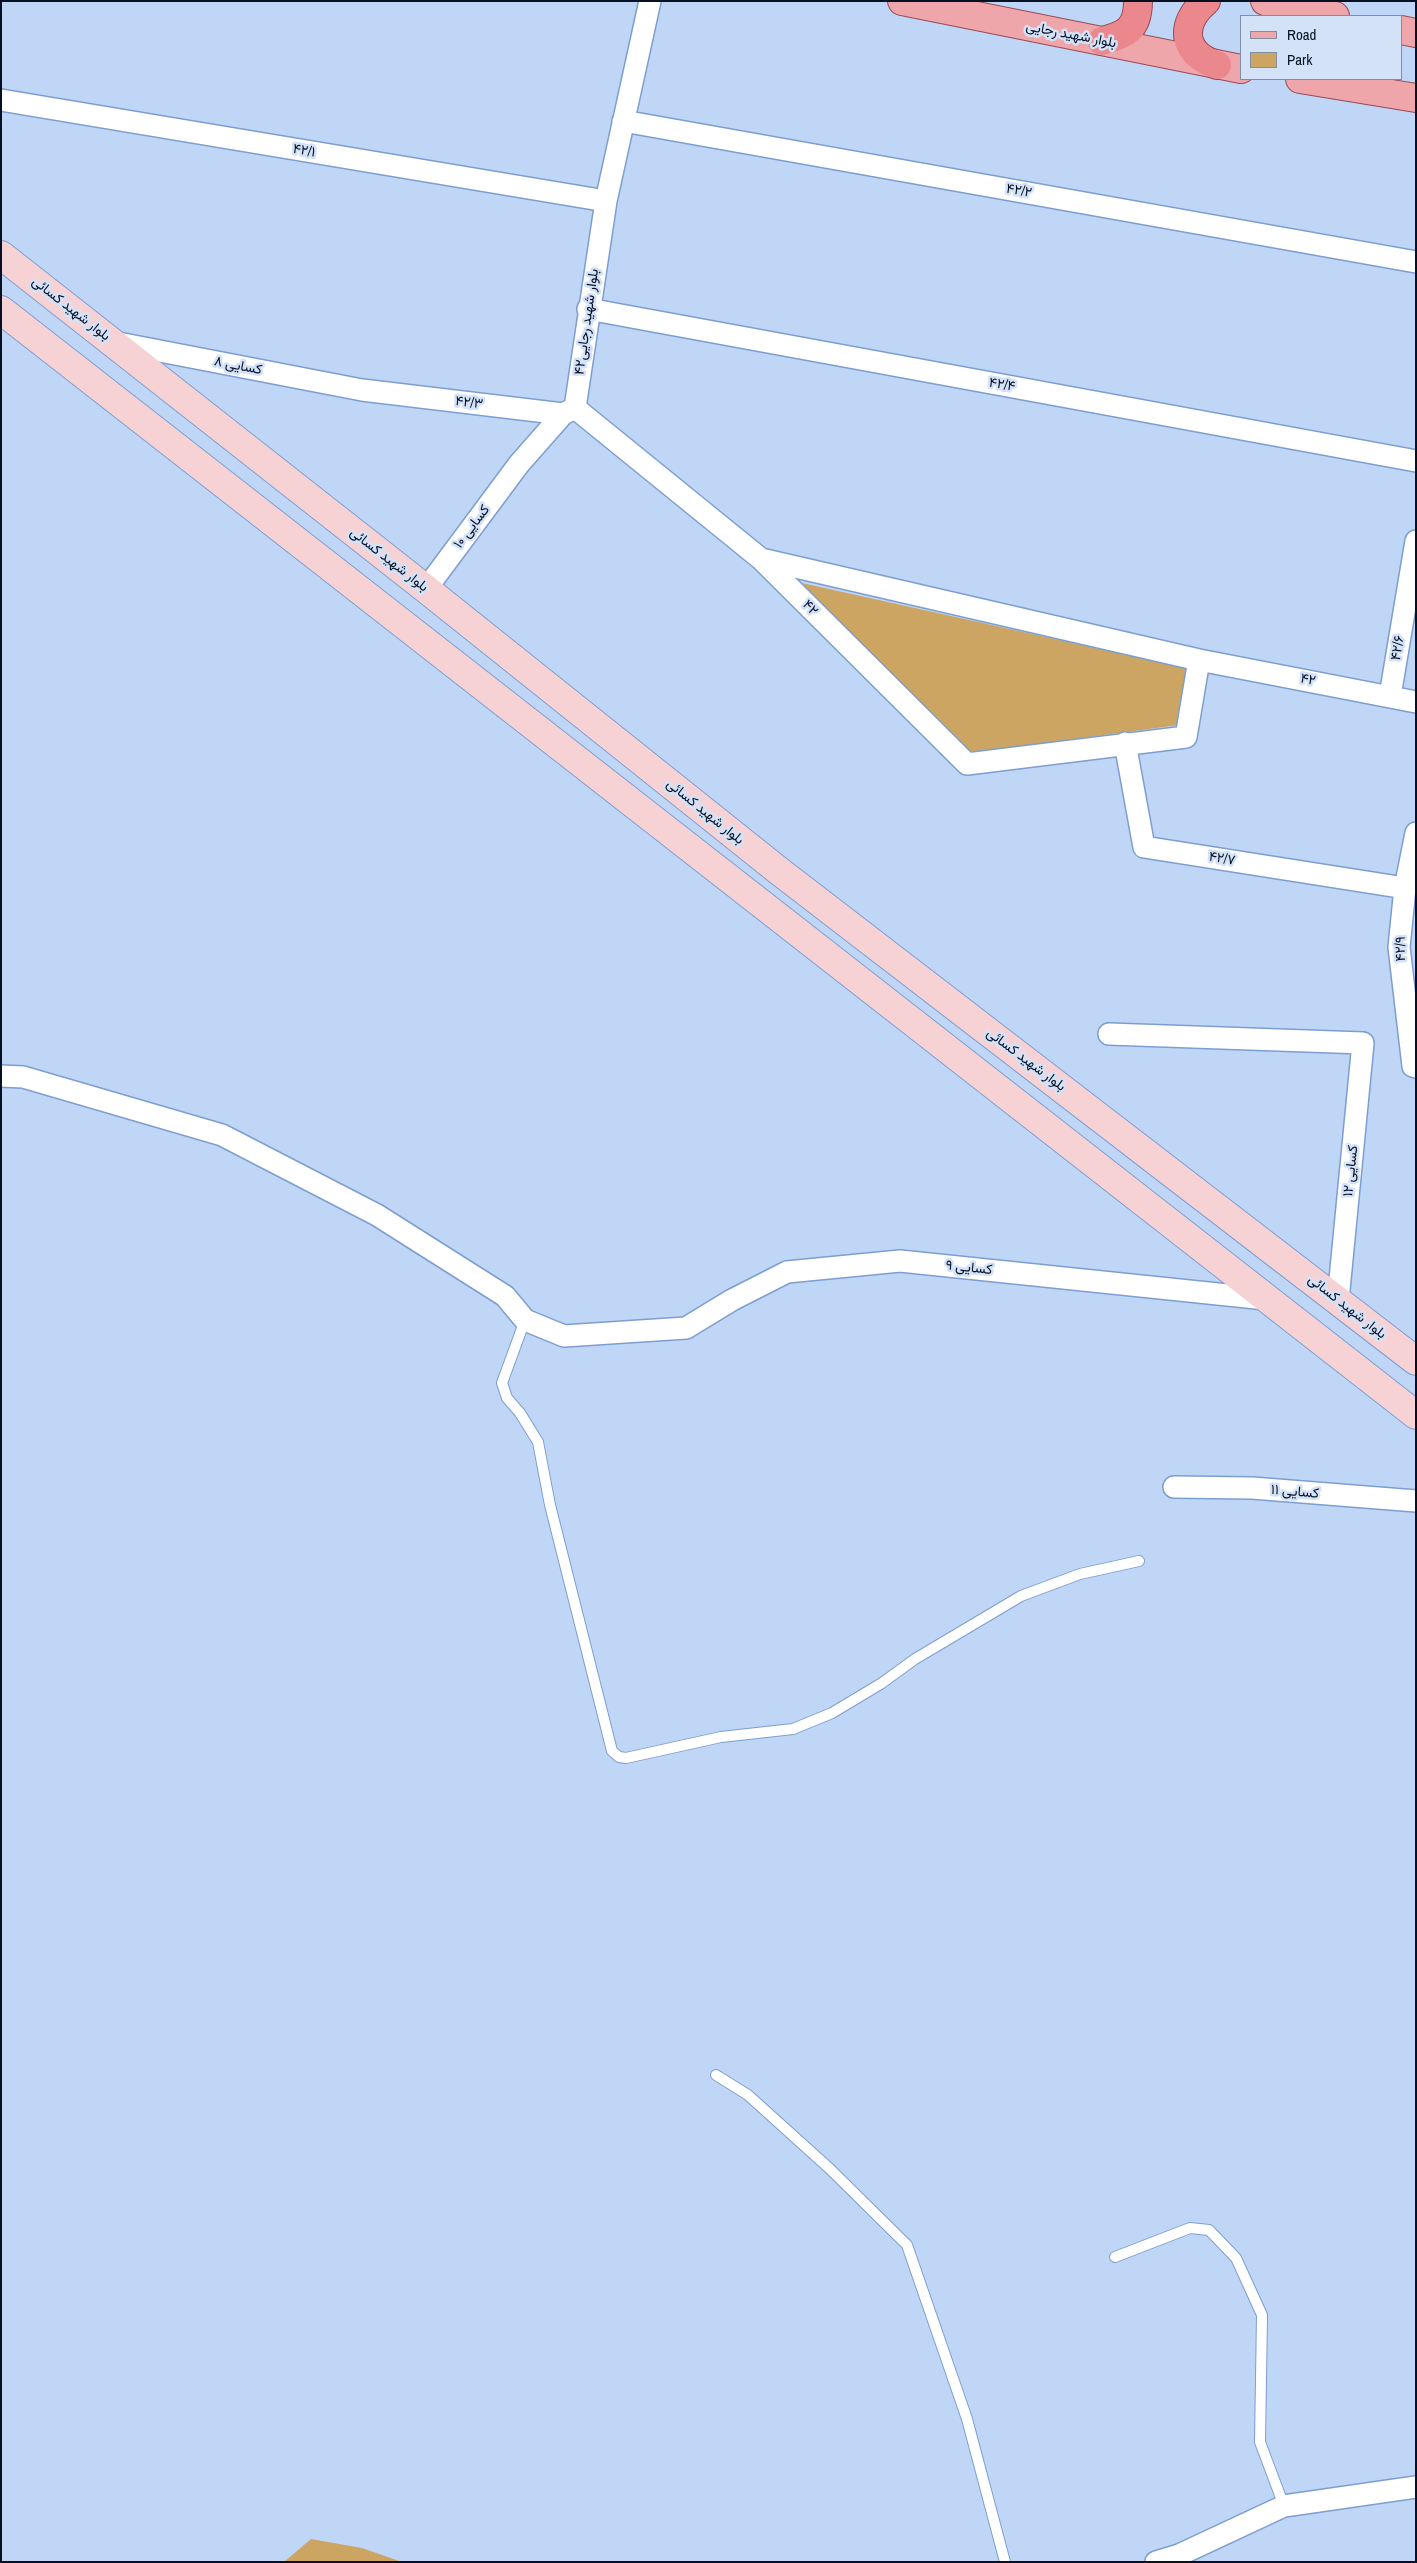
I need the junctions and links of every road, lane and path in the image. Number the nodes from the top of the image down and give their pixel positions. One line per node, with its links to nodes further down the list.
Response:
1 (650, 1): 14 (street, بلوار شهید رجایی۴۲)
2 (902, 1): 9 (main road, بلوار شهید رجایی)
3 (1138, 1): 9 (highway)
4 (1206, 1): 10 (highway)
5 (1265, 1): 6 (main road)
6 (1330, 15)
7 (1402, 30): 8 (main road)
8 (1416, 34)
9 (1102, 41): 10 (main road, بلوار شهید رجایی)
10 (1229, 67)
11 (1306, 80): 12 (main road)
12 (1416, 98)
13 (1, 100): 15 (street, ۴۲/۱)
14 (623, 121): 15 (street, بلوار شهید رجایی۴۲); 17 (street, ۴۲/۲)
15 (606, 202): 18 (street, بلوار شهید رجایی۴۲)
16 (1, 255): 20 (main road, بلوار شهید کسائی)
17 (1416, 262)
18 (588, 309): 22 (street, بلوار شهید رجایی۴۲); 23 (street, ۴۲/۴)
19 (1, 310): 34 (main road)
20 (114, 342): 21 (street, ۸ کسایی); 26 (main road, بلوار شهید کسائی)
21 (362, 390): 22 (street, ۴۲/۳)
22 (569, 411): 25 (street); 26 (street, ۱۰ کسایی)
23 (1416, 461)
24 (1415, 548): 28 (street, ۴۲/۶)
25 (761, 559): 27 (street, ۴۲); 30 (street, ۴۲)
26 (426, 589): 32 (main road, بلوار شهید کسائی)
27 (1199, 660): 28 (street, ۴۲); 30 (street, ۴۲)
28 (1390, 696): 29 (street, ۴۲)
29 (1416, 702)
30 (1124, 743): 33 (street, ۴۲/۷)
31 (1416, 833): 33 (street, ۴۲/۹)
32 (779, 871): 34 (main road); 39 (main road, بلوار شهید کسائی)
33 (1405, 888): 36 (street, ۴۲/۹)
34 (757, 899): 38 (main road)
35 (1109, 1034): 39 (street, ۱۲ کسایی)
36 (1414, 1066)
37 (1, 1076): 40 (street)
38 (1266, 1299): 40 (street, ۹ کسایی); 42 (main road)
39 (1338, 1300): 41 (main road, بلوار شهید کسائی)
40 (525, 1320): 45 (lane)
41 (1416, 1361)
42 (1416, 1415)
43 (1174, 1487): 44 (street, ۱۱ کسایی)
44 (1416, 1501)
45 (1139, 1561)
46 (716, 2075): 50 (lane)
47 (1115, 2257): 49 (lane)
48 (1416, 2487): 49 (street)
49 (1284, 2506): 51 (street)
50 (1005, 2562)
51 (1156, 2562)

